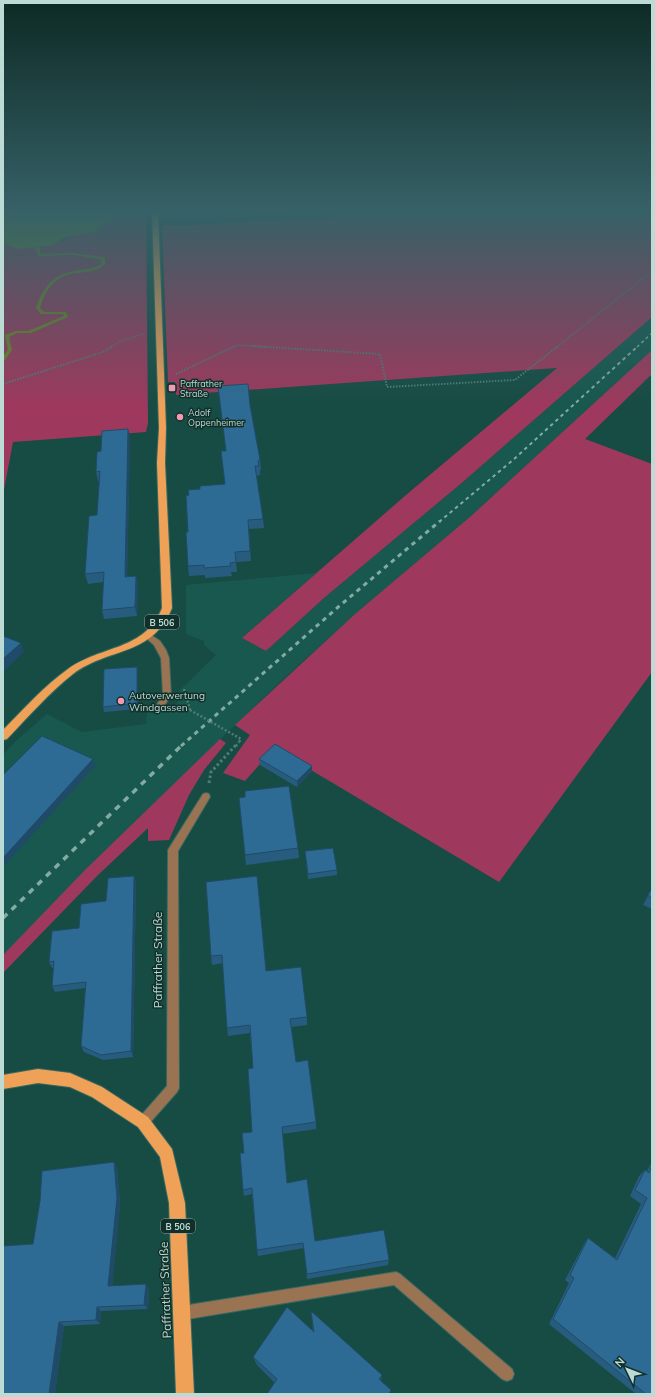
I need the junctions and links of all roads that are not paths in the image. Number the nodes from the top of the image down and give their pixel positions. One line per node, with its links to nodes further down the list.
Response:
1 (157, 275): 2 (main road, B 506)
2 (148, 636): 3 (street); 4 (main road, B 506)
3 (158, 709)
4 (3, 736)
5 (206, 796): 7 (street, Paffrather Straße)
6 (3, 1082): 7 (main road, Paffrather Straße / B 506)
7 (143, 1122): 8 (main road, Paffrather Straße / B 506)
8 (182, 1313): 9 (street); 10 (main road, Paffrather Straße / B 506)
9 (507, 1374)
10 (185, 1394)

